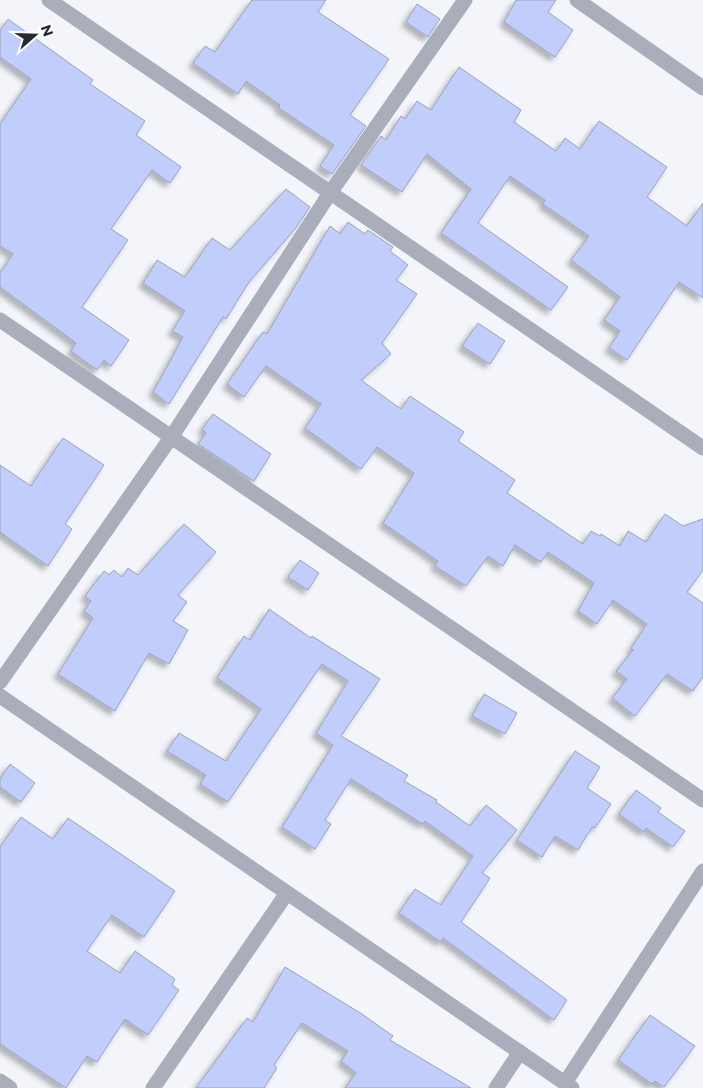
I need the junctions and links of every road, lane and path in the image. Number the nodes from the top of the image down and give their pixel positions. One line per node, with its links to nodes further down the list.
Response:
1 (49, 0): 5 (street)
2 (465, 0): 5 (street)
3 (577, 0): 4 (street)
4 (703, 88)
5 (330, 193): 7 (street); 8 (street)
6 (0, 320): 7 (street)
7 (172, 436): 9 (street); 11 (street)
8 (703, 448)
9 (0, 682)
10 (0, 696): 13 (street)
11 (703, 800)
12 (703, 871): 16 (street)
13 (287, 893): 14 (street); 18 (street)
14 (520, 1052): 16 (street); 19 (street)
15 (0, 1081): 17 (street)
16 (568, 1086)
17 (10, 1088)
18 (153, 1088)
19 (496, 1088)

